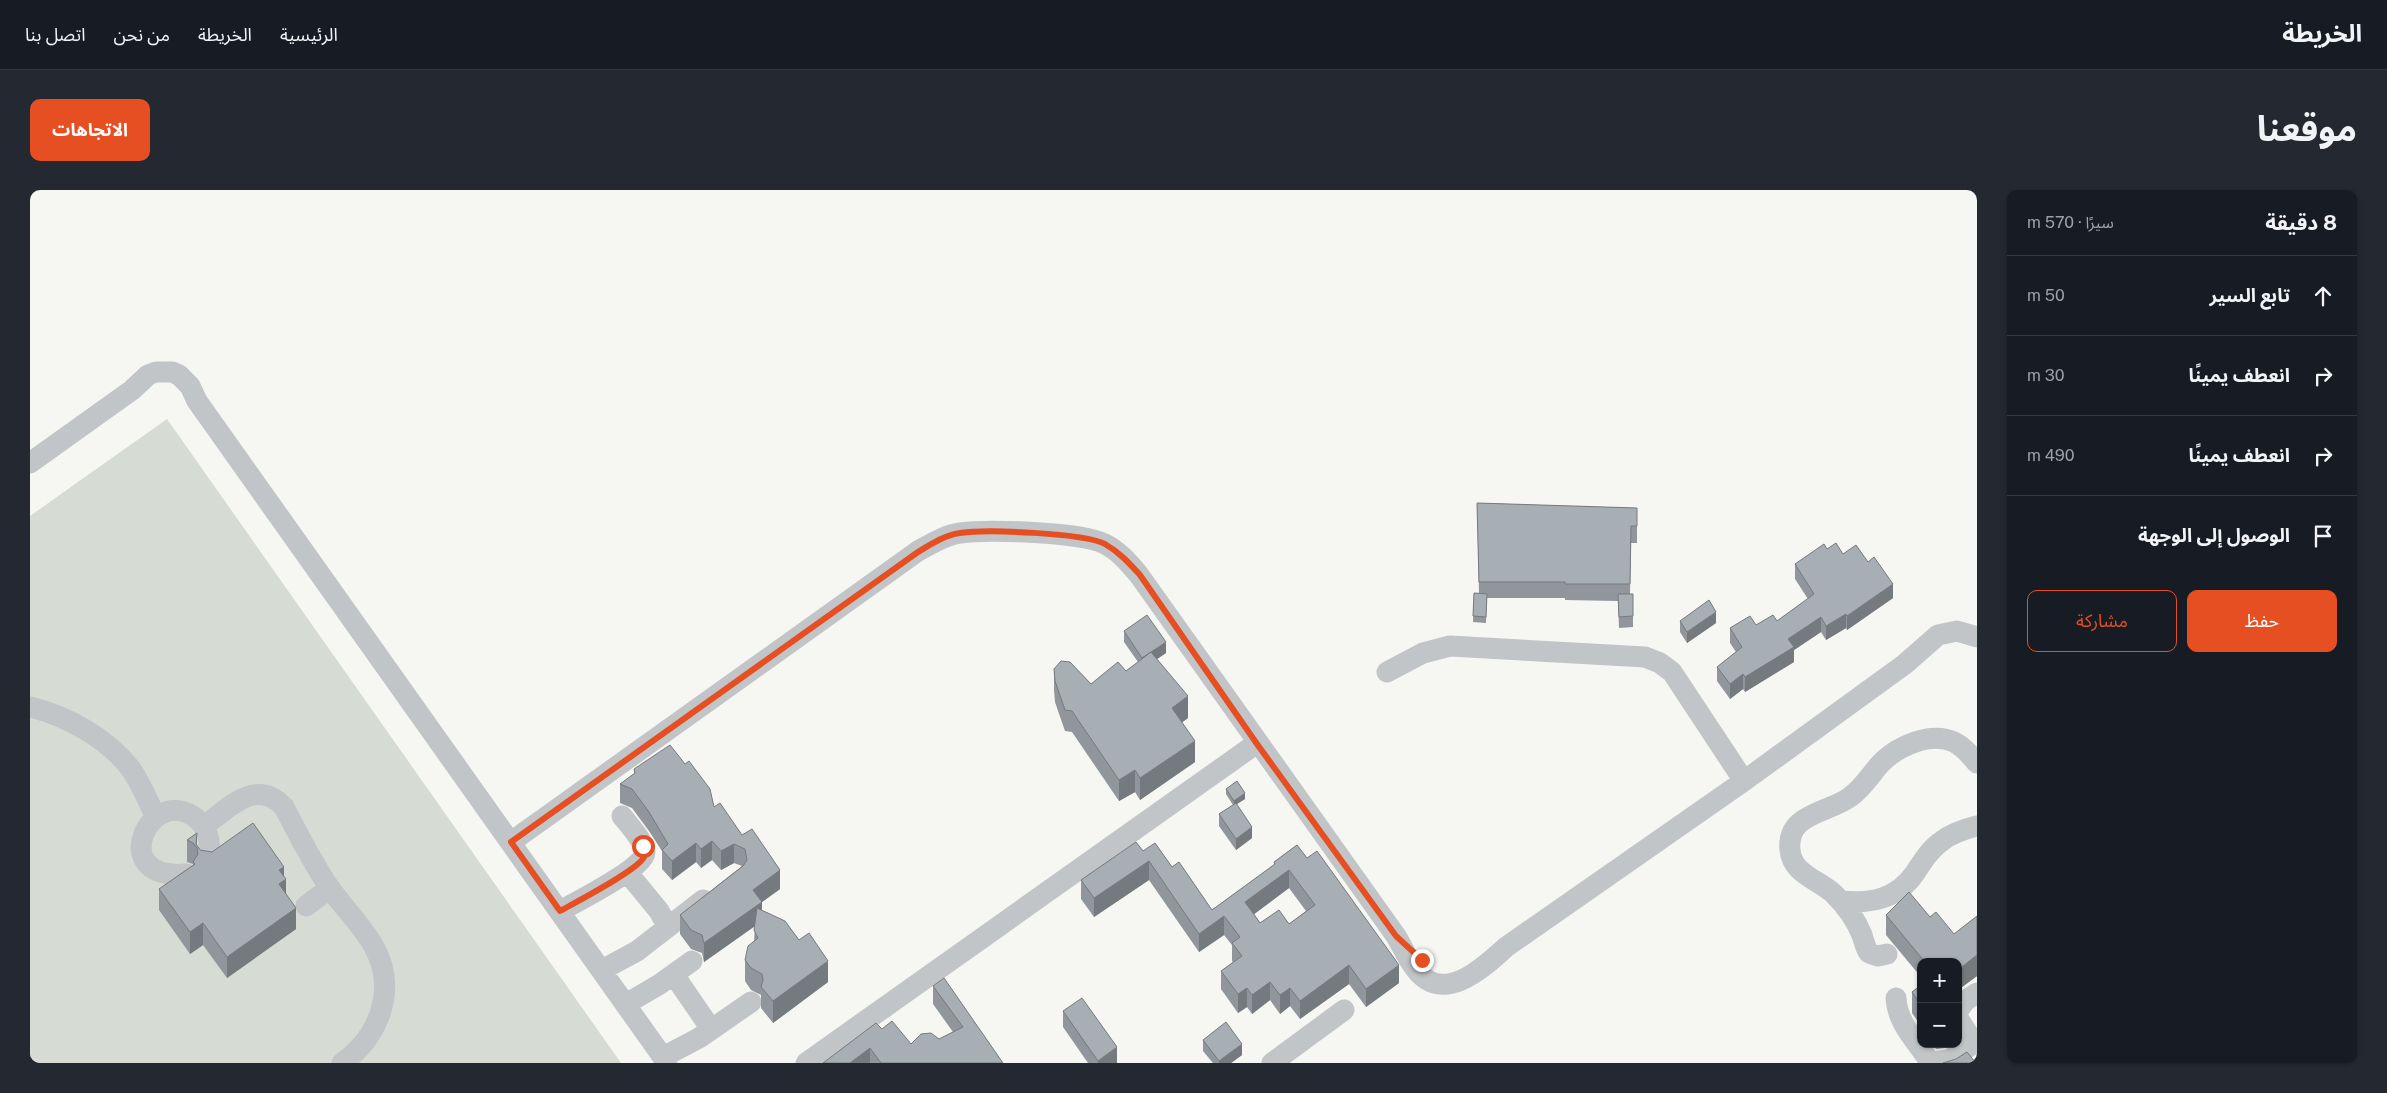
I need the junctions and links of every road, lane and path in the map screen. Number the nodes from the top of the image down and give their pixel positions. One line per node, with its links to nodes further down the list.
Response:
1 (30, 463): 14 (street)
2 (1977, 637): 4 (street)
3 (1977, 651): 4 (street)
4 (1905, 664): 9 (street)
5 (1387, 672): 9 (street)
6 (30, 707): 11 (street)
7 (1257, 744): 9 (street); 14 (street); 39 (street)
8 (1977, 763): 20 (street)
9 (1744, 781)
10 (622, 816): 16 (street)
11 (156, 817): 12 (street); 17 (street)
12 (204, 826): 15 (street); 18 (street)
13 (1977, 826): 20 (street)
14 (511, 842): 22 (street)
15 (208, 862)
16 (627, 872): 22 (street); 23 (street)
17 (186, 874)
18 (330, 888): 21 (street); 38 (street)
19 (717, 890): 23 (street)
20 (1841, 901): 24 (street)
21 (306, 906)
22 (560, 911): 26 (street)
23 (668, 927): 26 (street)
24 (1887, 954)
25 (692, 960): 27 (street)
26 (602, 970): 31 (street)
27 (674, 974): 31 (street); 35 (street)
28 (1977, 994): 32 (street)
29 (1896, 998): 36 (street)
30 (751, 1002): 35 (street)
31 (626, 1004): 37 (street)
32 (1962, 1006)
33 (1344, 1010): 40 (street)
34 (1962, 1023): 36 (street)
35 (711, 1029): 37 (street)
36 (1976, 1042)
37 (665, 1060)
38 (342, 1063)
39 (806, 1063)
40 (1272, 1063)

